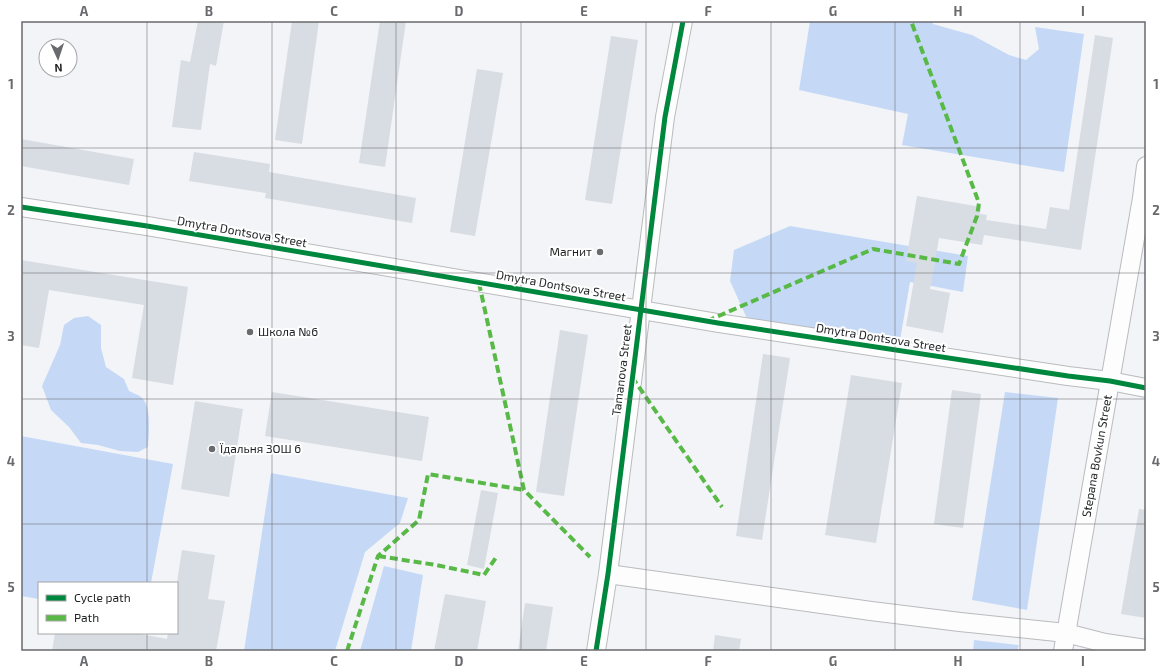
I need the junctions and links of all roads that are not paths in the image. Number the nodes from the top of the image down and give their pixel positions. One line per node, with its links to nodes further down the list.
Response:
1 (684, 21): 4 (street, Tamanova Street)
2 (1146, 166): 5 (street, Stepana Bovkun Street)
3 (21, 207): 4 (street, Dmytra Dontsova Street)
4 (640, 310): 5 (street, Dmytra Dontsova Street); 7 (street, Tamanova Street)
5 (1110, 381): 6 (street, Dmytra Dontsova Street); 8 (street, Stepana Bovkun Street)
6 (1146, 388)
7 (608, 574): 8 (street); 10 (street, Tamanova Street)
8 (1066, 633): 9 (street); 11 (street, Stepana Bovkun Street)
9 (1146, 649)
10 (596, 651)
11 (1063, 651)

